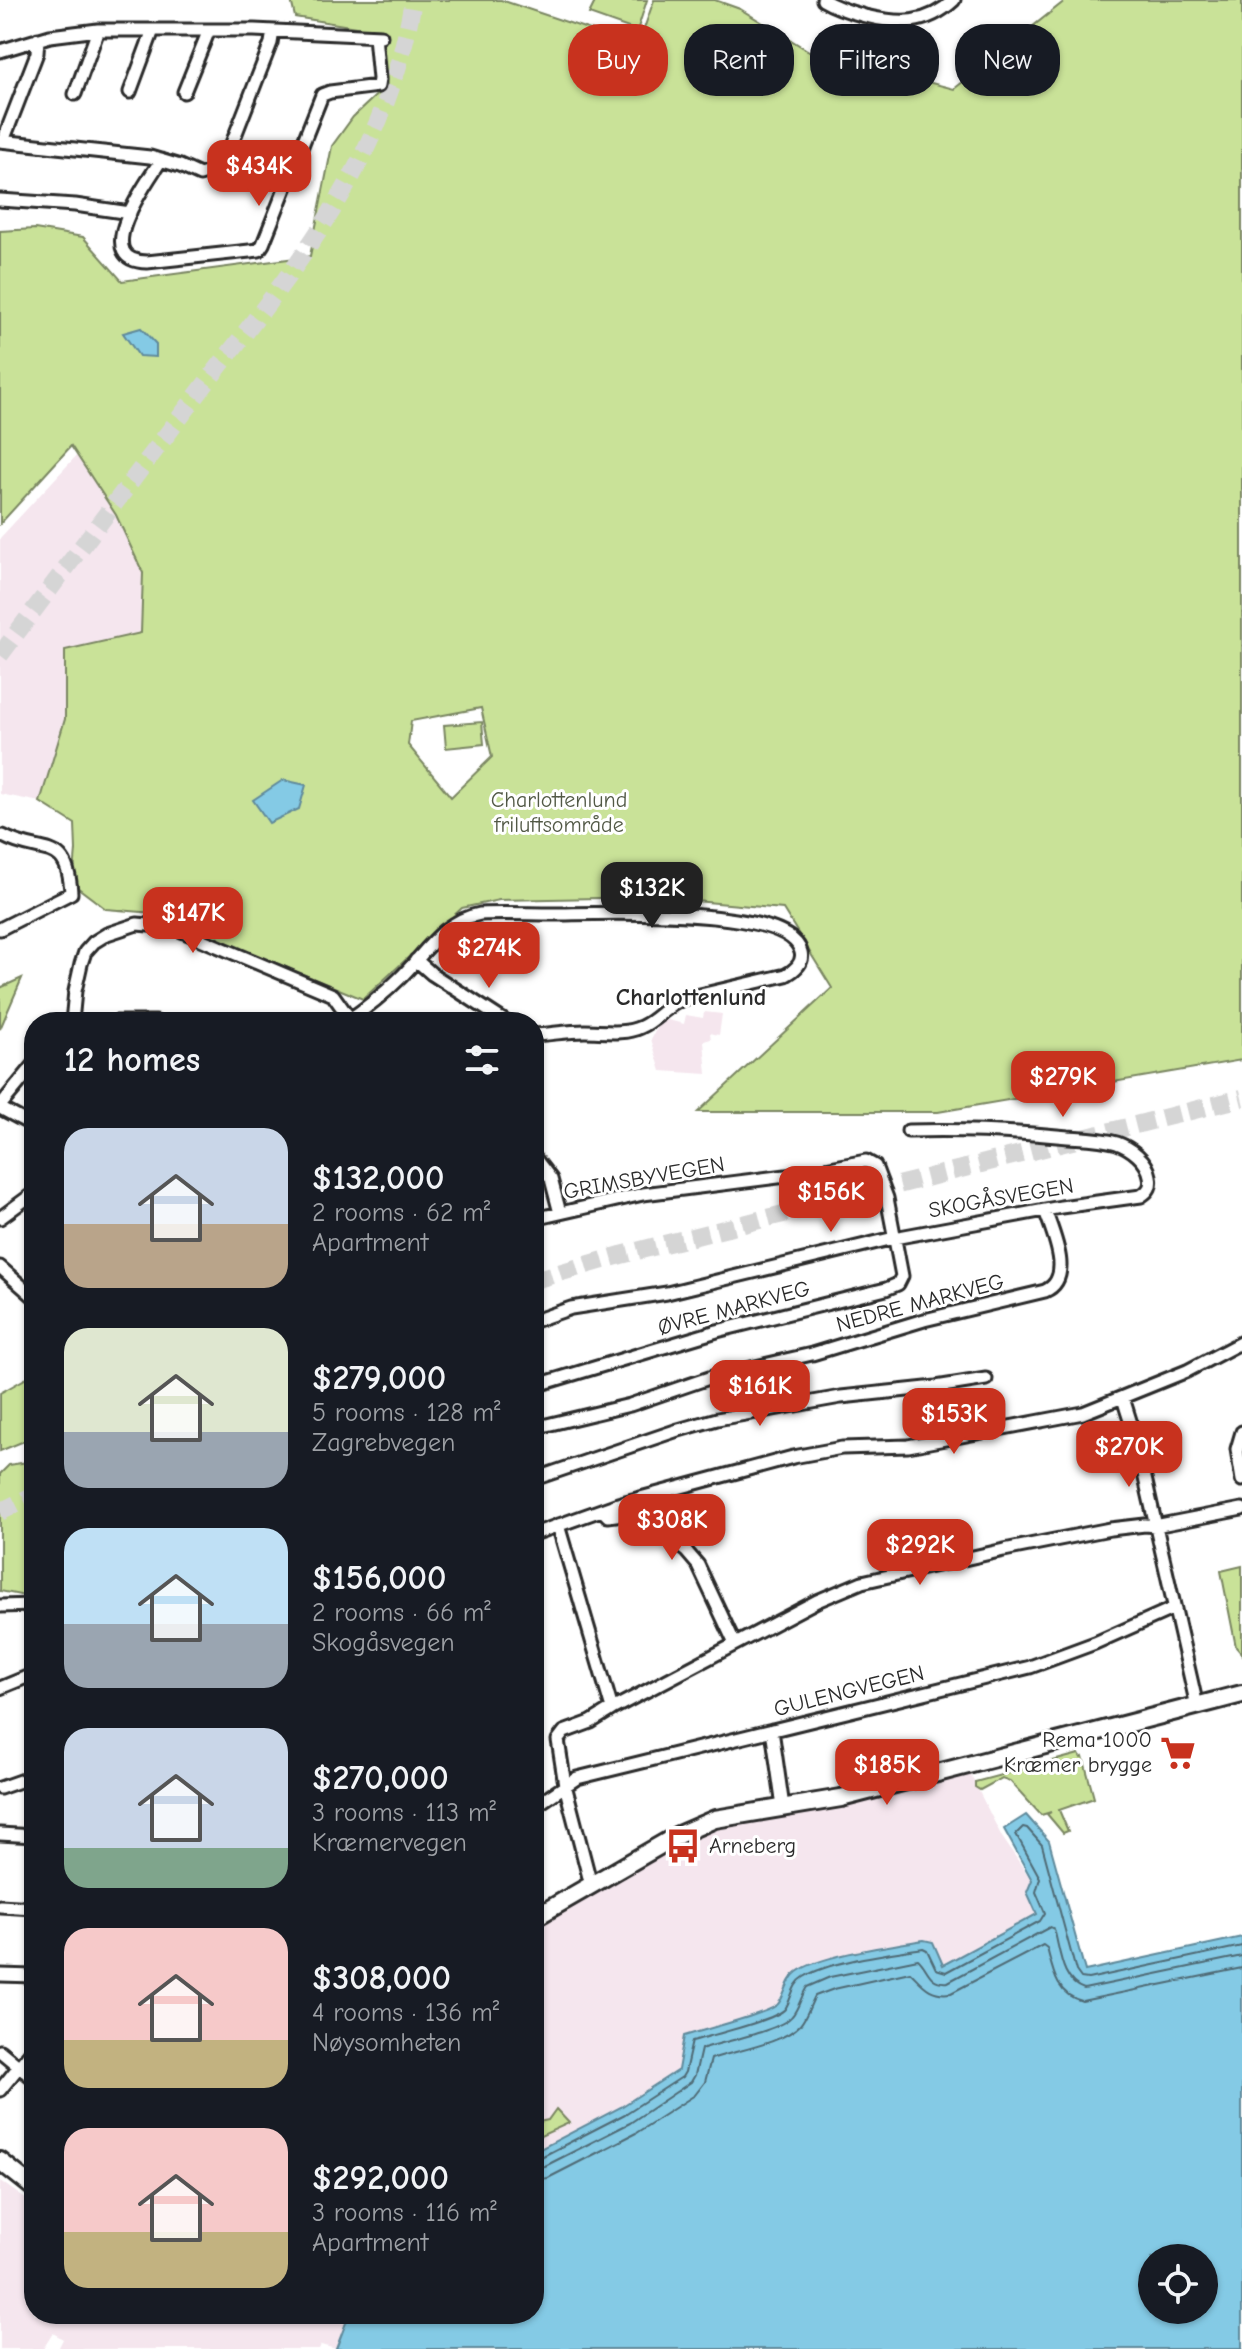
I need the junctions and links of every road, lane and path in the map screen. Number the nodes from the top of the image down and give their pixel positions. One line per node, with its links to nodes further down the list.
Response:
1 (823, 0): 2 (street)
2 (954, 0)
3 (98, 30): 4 (street); 7 (street); 11 (street)
4 (153, 30): 5 (street); 9 (street)
5 (209, 30): 6 (street); 10 (street)
6 (273, 31): 13 (street); 15 (street)
7 (38, 39): 8 (street); 12 (street)
8 (0, 51)
9 (130, 92)
10 (184, 92)
11 (75, 94)
12 (2, 141): 13 (street)
13 (161, 160): 15 (street)
14 (0, 200): 15 (street)
15 (130, 213)
16 (3, 836): 17 (street)
17 (0, 929)
18 (416, 960): 21 (street); 22 (street); 23 (street)
19 (73, 1012): 20 (street)
20 (343, 1012)
21 (359, 1012)
22 (491, 1012)
23 (544, 1034)
24 (24, 1077): 25 (street)
25 (0, 1107): 26 (street)
26 (24, 1120)
27 (908, 1131): 30 (street, SKOGÅSVEGEN)
28 (544, 1170): 31 (street)
29 (24, 1203): 33 (street)
30 (1045, 1210): 34 (street, SKOGÅSVEGEN); 42 (street, NEDRE MARKVEG)
31 (560, 1213): 32 (street, GRIMSBYVEGEN); 34 (street, GRIMSBYVEGEN)
32 (544, 1217)
33 (0, 1218)
34 (894, 1238): 37 (street, SKOGÅSVEGEN); 40 (street, ØVRE MARKVEG)
35 (0, 1267): 36 (street)
36 (24, 1288)
37 (544, 1317)
38 (1242, 1342): 41 (street)
39 (986, 1379): 44 (street)
40 (544, 1383)
41 (1123, 1398): 47 (street); 49 (street)
42 (544, 1426)
43 (1242, 1432): 45 (street)
44 (544, 1476)
45 (1242, 1480)
46 (1242, 1509): 49 (street)
47 (602, 1510): 48 (street); 54 (street)
48 (558, 1525): 50 (street); 59 (street)
49 (1155, 1526): 53 (street); 54 (street)
50 (544, 1530)
51 (24, 1605): 52 (street)
52 (0, 1606)
53 (1174, 1608): 58 (street); 60 (street, GULENGVEGEN)
54 (735, 1644): 59 (street)
55 (24, 1678): 56 (street)
56 (0, 1688)
57 (1242, 1694): 58 (street)
58 (1197, 1706): 65 (street)
59 (612, 1709): 62 (street)
60 (772, 1730): 62 (street, GULENGVEGEN); 65 (street)
61 (24, 1780): 63 (street)
62 (565, 1785): 64 (street, GULENGVEGEN); 68 (street)
63 (0, 1788)
64 (544, 1800)
65 (783, 1807): 68 (street)
66 (0, 1834): 67 (street)
67 (24, 1835)
68 (591, 1885): 71 (street)
69 (0, 1906): 70 (street)
70 (24, 1907)
71 (544, 1912)
72 (0, 1975): 73 (street)
73 (24, 1976)
74 (0, 2051): 76 (street)
75 (24, 2060): 76 (street)
76 (19, 2066): 77 (street); 78 (street)
77 (24, 2070)
78 (0, 2090)
79 (0, 2161): 80 (street)
80 (24, 2180)

